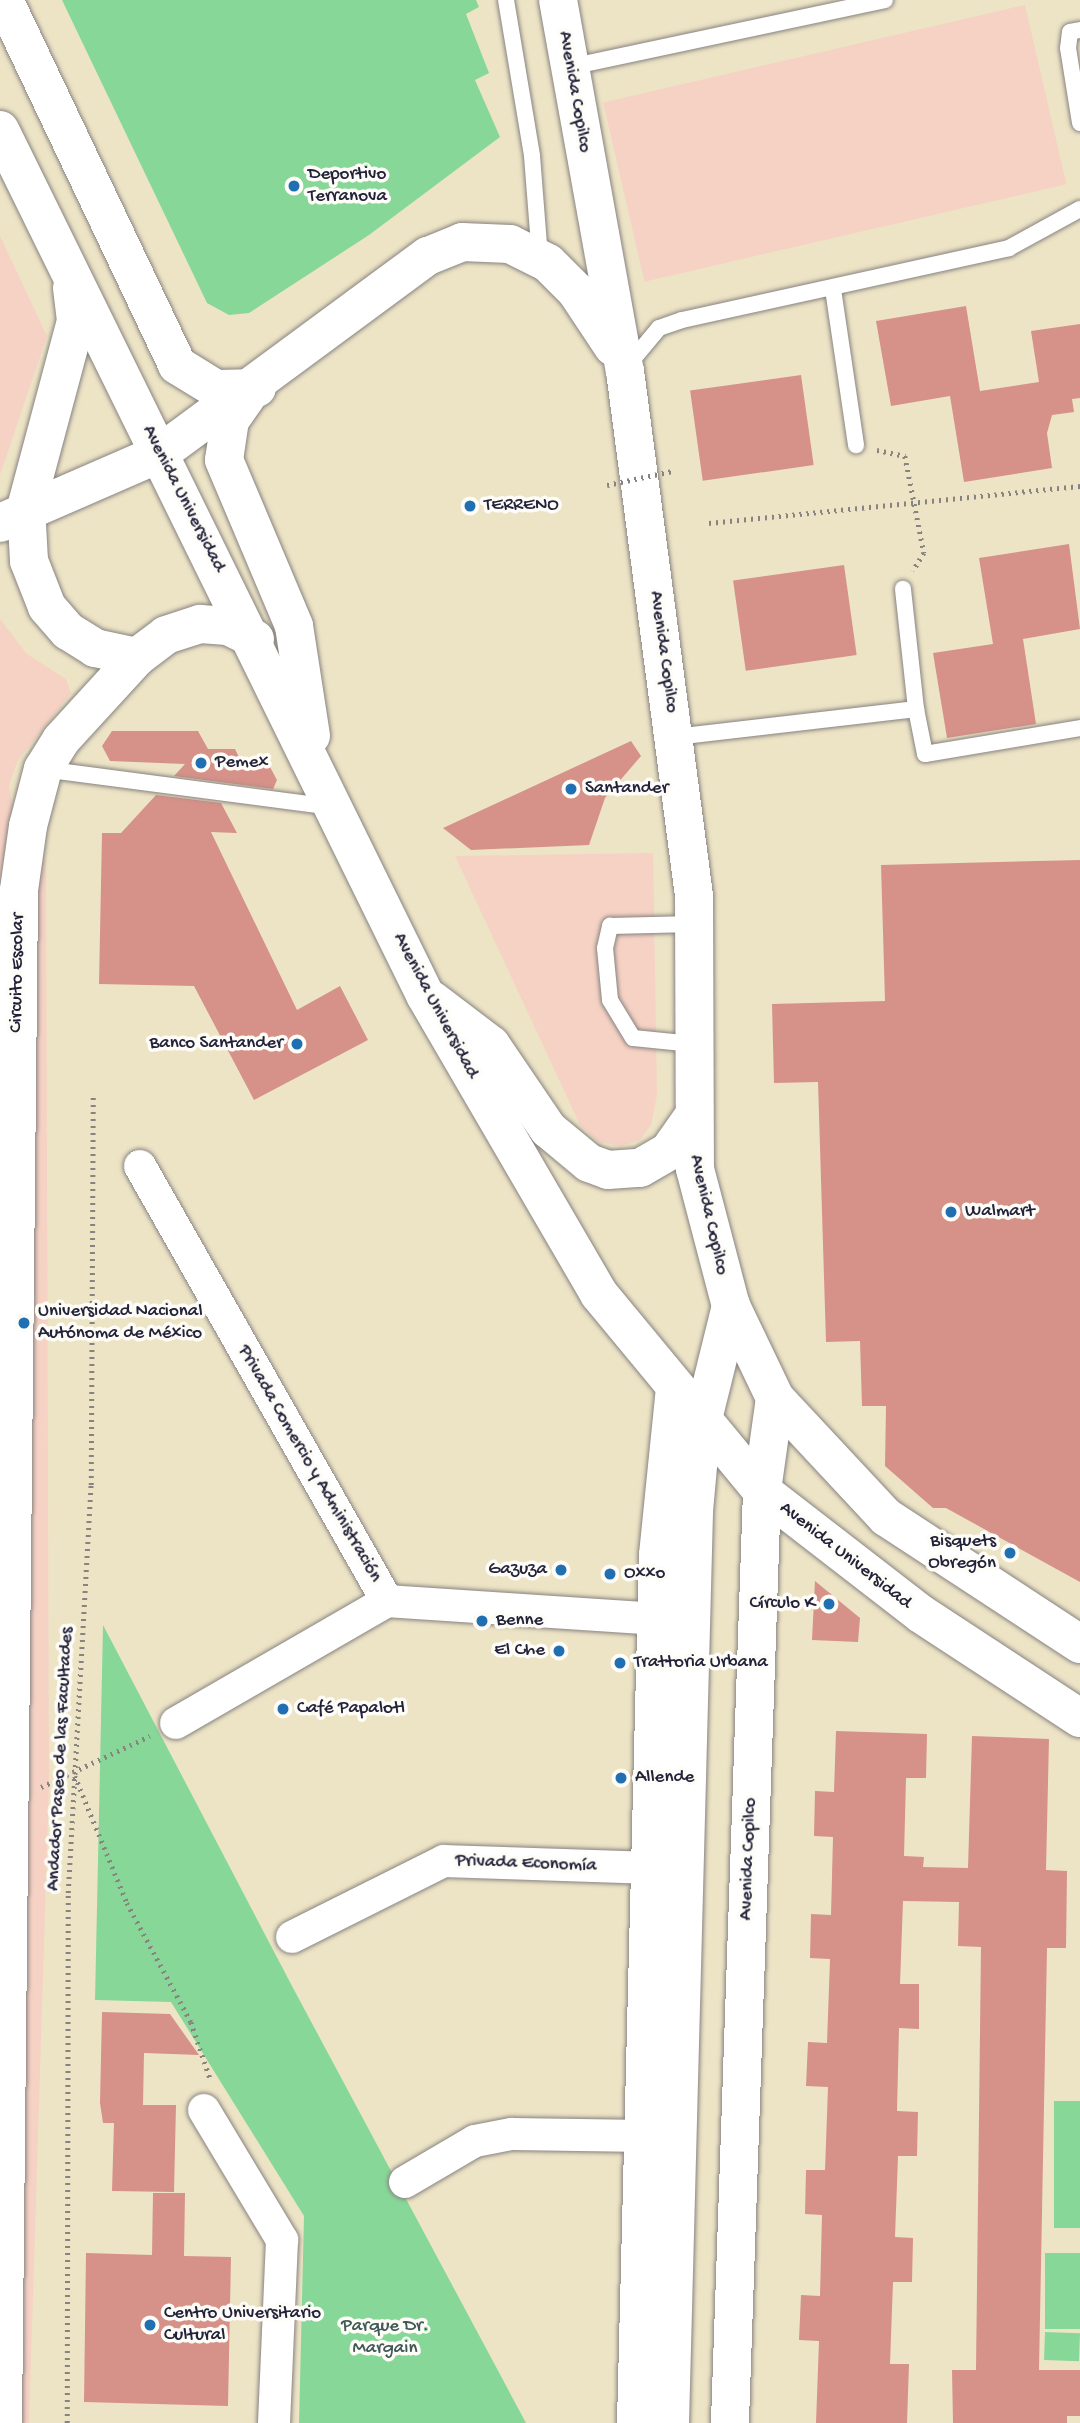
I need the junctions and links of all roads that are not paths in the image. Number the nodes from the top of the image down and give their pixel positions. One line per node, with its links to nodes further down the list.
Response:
1 (4, 0): 15 (main road)
2 (506, 0): 11 (lane)
3 (558, 0): 6 (main road, Avenida Copilco)
4 (885, 0): 6 (lane)
5 (1080, 30): 7 (lane)
6 (570, 67): 14 (main road, Avenida Copilco)
7 (1078, 97): 8 (lane)
8 (1080, 123)
9 (5, 153): 12 (main road, Avenida Universidad)
10 (1080, 209): 13 (lane)
11 (540, 258): 14 (main road); 15 (main road)
12 (71, 279): 17 (main road, Avenida Universidad); 18 (main road)
13 (833, 289): 14 (lane); 16 (lane)
14 (625, 371): 24 (main road, Avenida Copilco)
15 (257, 388): 17 (main road); 25 (main road)
16 (856, 444)
17 (159, 454): 18 (main road); 20 (main road, Avenida Universidad)
18 (13, 515): 21 (main road)
19 (902, 589): 22 (lane)
20 (255, 639): 21 (main road, Circuito Escolar); 25 (main road, Avenida Universidad)
21 (137, 657): 26 (main road, Circuito Escolar)
22 (916, 709): 23 (lane); 24 (lane)
23 (1080, 728)
24 (675, 737): 30 (main road, Avenida Copilco)
25 (312, 759): 27 (main road, Avenida Universidad)
26 (43, 769): 27 (lane); 29 (main road, Circuito Escolar)
27 (336, 808): 31 (main road, Avenida Universidad)
28 (0, 856): 29 (main road)
29 (19, 890): 33 (main road, Circuito Escolar)
30 (695, 924): 32 (main road, Avenida Copilco); 32 (lane)
31 (425, 995): 34 (main road); 37 (main road, Avenida Universidad)
32 (693, 1044): 34 (main road, Avenida Copilco)
33 (8, 1094): 48 (main road, Circuito Escolar)
34 (690, 1121): 36 (main road, Avenida Copilco)
35 (140, 1166): 41 (street, Privada Comercio y Administración)
36 (731, 1306): 38 (main road, Avenida Copilco); 39 (main road)
37 (675, 1389): 39 (main road, Avenida Universidad); 42 (main road)
38 (775, 1398): 40 (main road, Avenida Copilco); 43 (main road)
39 (702, 1423): 40 (main road, Avenida Universidad); 55 (main road)
40 (762, 1491): 44 (main road, Avenida Universidad); 56 (main road, Avenida Copilco)
41 (387, 1601): 42 (street, Privada Comercio y Administración); 45 (street)
42 (657, 1619): 46 (main road)
43 (1080, 1644)
44 (1080, 1718)
45 (176, 1723)
46 (652, 1868): 47 (street, Privada Economía); 50 (main road)
47 (292, 1937)
48 (4, 1947): 52 (main road, Circuito Escolar)
49 (207, 2114): 53 (street)
50 (646, 2136): 51 (street); 54 (main road)
51 (405, 2182)
52 (3, 2423)
53 (274, 2423)
54 (636, 2423)
55 (670, 2423)
56 (730, 2423)

